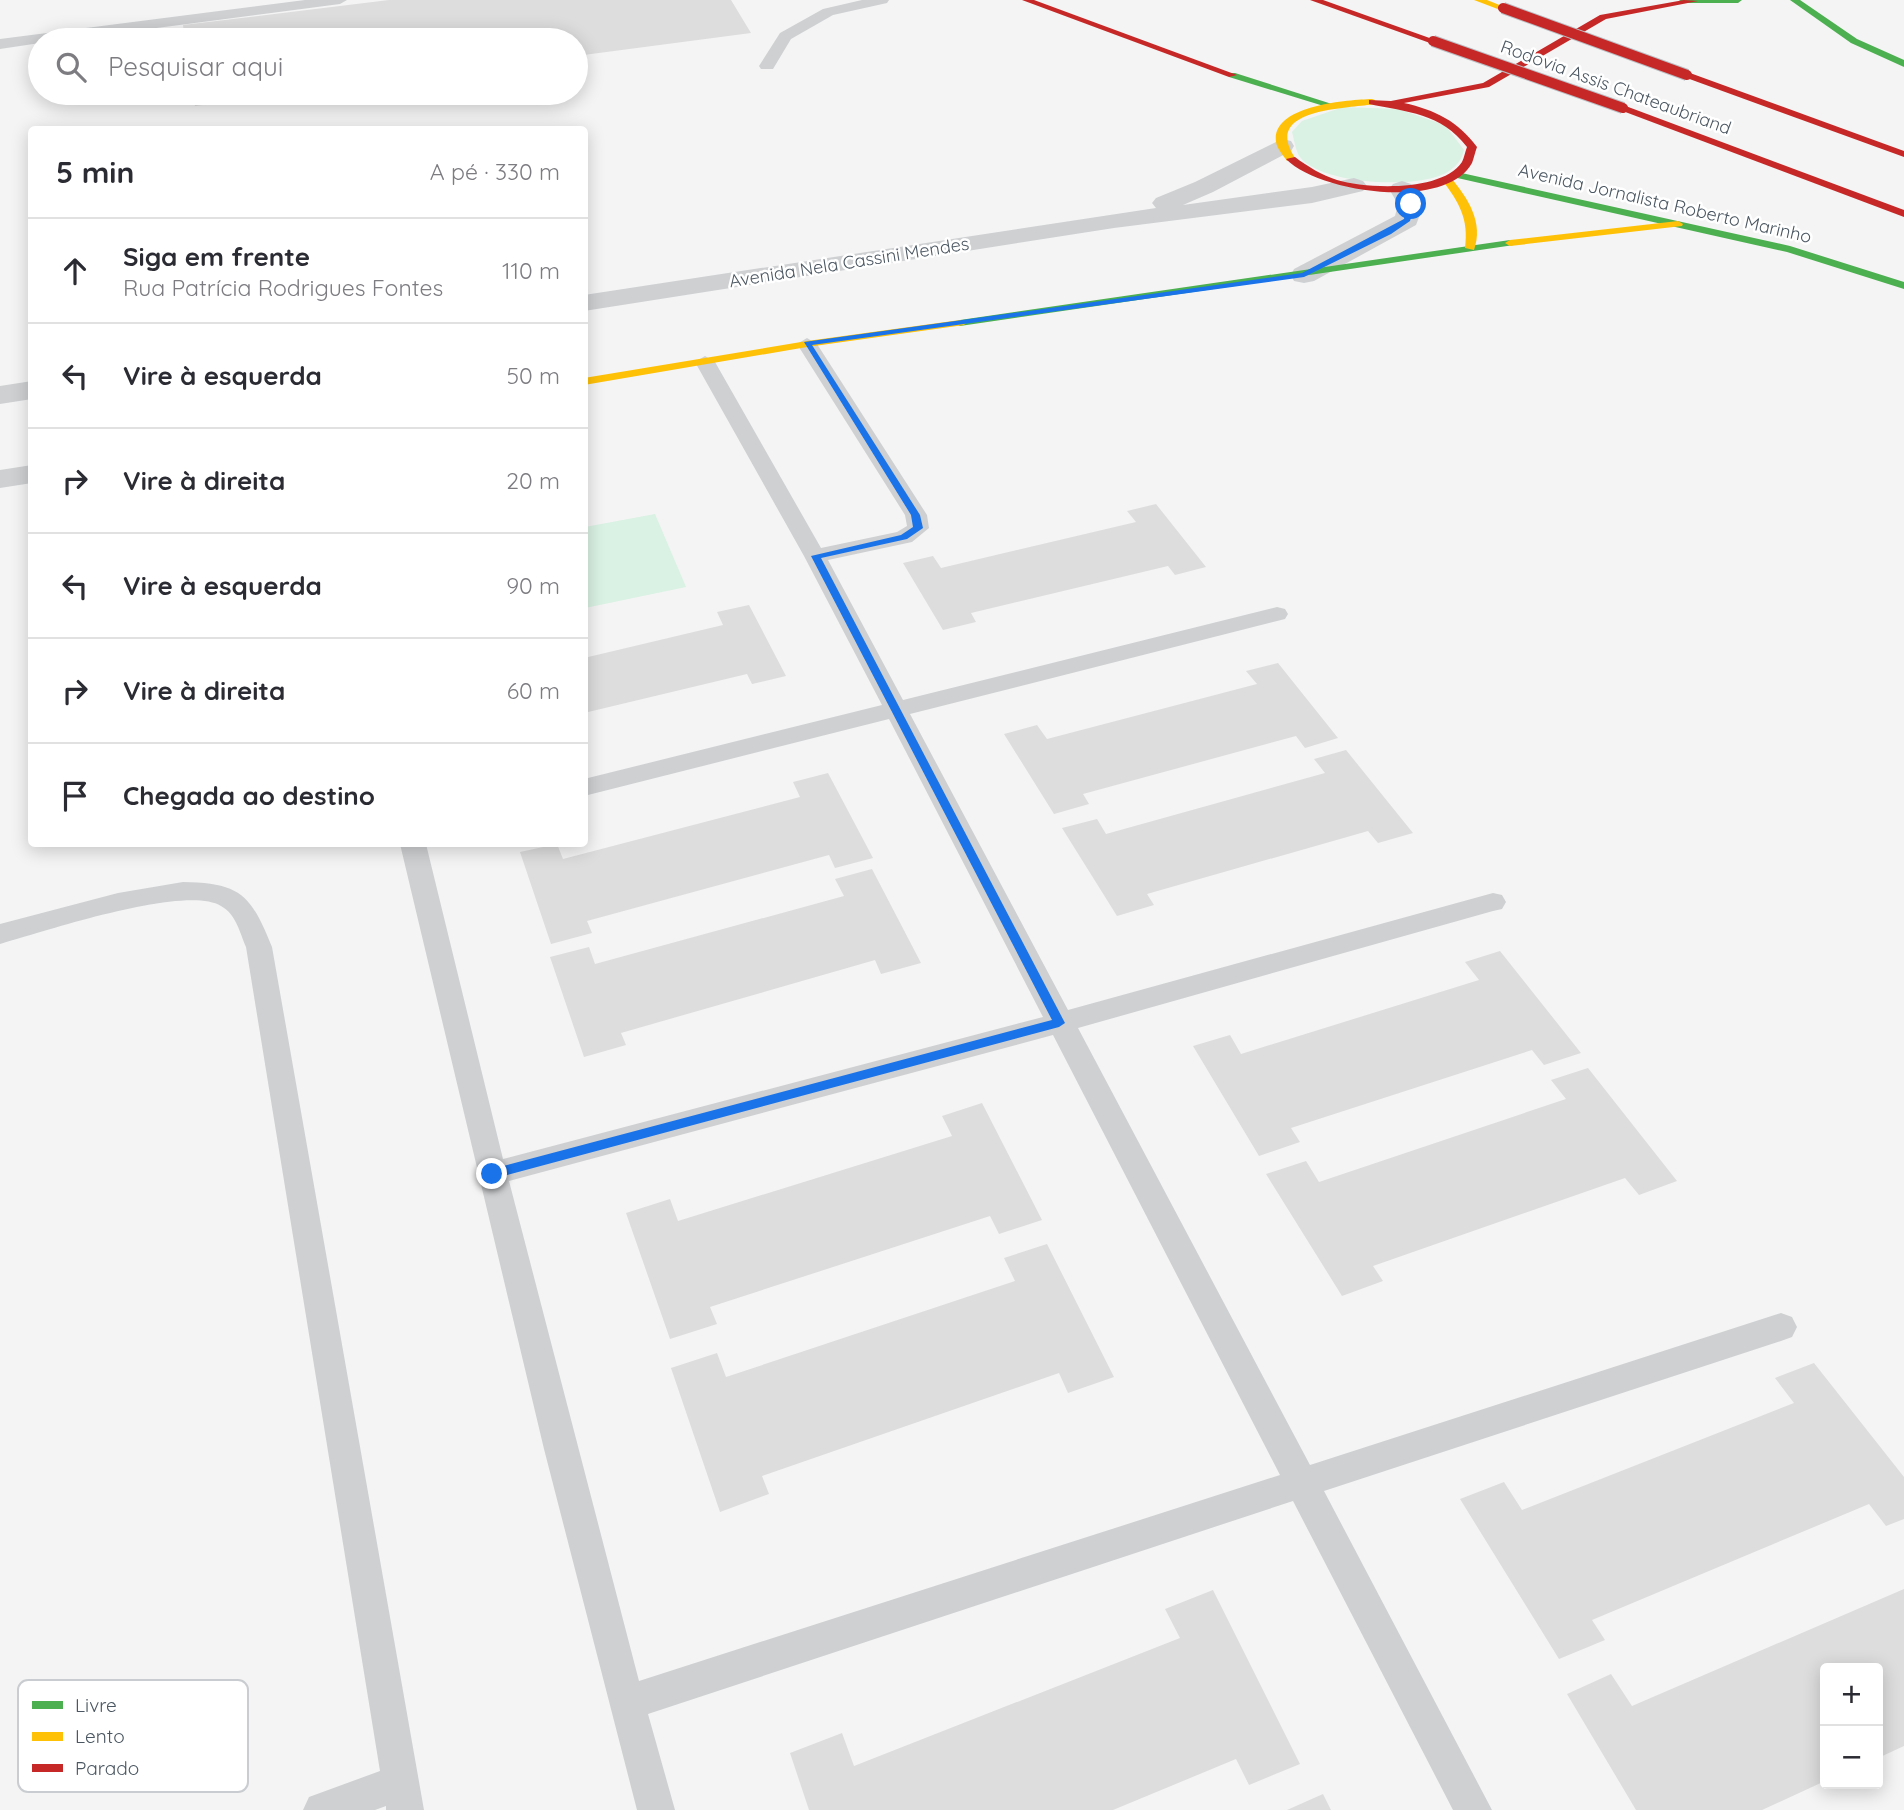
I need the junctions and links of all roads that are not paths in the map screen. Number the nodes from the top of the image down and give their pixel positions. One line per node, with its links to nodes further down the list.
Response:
1 (340, 0): 11 (lane)
2 (882, 0): 16 (lane)
3 (1026, 0): 15 (main road)
4 (1314, 0): 28 (main road, Rodovia Assis Chateaubriand, bridge)
5 (1478, 0): 24 (main road, Rodovia Assis Chateaubriand, bridge)
6 (1611, 0): 10 (main road)
7 (1738, 0): 9 (main road)
8 (1794, 0): 14 (main road)
9 (1689, 1): 10 (main road)
10 (1603, 17): 17 (main road)
11 (124, 28)
12 (28, 40): 13 (lane)
13 (0, 44)
14 (1904, 64)
15 (1200, 65): 18 (main road); 20 (main road)
16 (767, 66)
17 (1486, 85): 19 (main road); 22 (main road)
18 (1241, 94)
19 (1386, 103): 20 (main road); 22 (main road)
20 (1330, 105): 23 (main road)
21 (1269, 115): 23 (main road)
22 (1468, 120): 25 (main road)
23 (1284, 136): 26 (main road); 29 (street, Avenida Nela Cassini Mendes)
24 (1904, 154)
25 (1452, 177): 27 (main road); 30 (main road, Avenida Jornalista Roberto Marinho); 31 (main road)
26 (1354, 186): 27 (main road); 29 (street, Avenida Nela Cassini Mendes)
27 (1402, 189): 32 (street)
28 (1904, 214)
29 (1114, 219): 34 (street, Avenida Nela Cassini Mendes)
30 (1678, 224): 31 (main road); 33 (main road, Avenida Jornalista Roberto Marinho)
31 (1470, 248): 32 (main road)
32 (1304, 275): 35 (main road)
33 (1904, 286)
34 (588, 302)
35 (807, 344): 36 (main road); 42 (lane)
36 (705, 362): 37 (main road); 42 (lane)
37 (588, 381)
38 (28, 391): 39 (street)
39 (0, 395)
40 (28, 475): 41 (street)
41 (0, 479)
42 (816, 556): 44 (lane)
43 (1277, 614): 44 (lane)
44 (897, 709): 45 (lane); 49 (lane)
45 (588, 787)
46 (414, 847): 50 (lane)
47 (1493, 902): 49 (lane)
48 (0, 934): 54 (lane)
49 (1059, 1023): 50 (lane); 52 (lane)
50 (492, 1174): 53 (lane)
51 (1781, 1327): 52 (lane)
52 (1303, 1483): 53 (lane); 57 (lane)
53 (626, 1703): 56 (lane)
54 (403, 1796): 55 (lane)
55 (322, 1810)
56 (656, 1810)
57 (1473, 1810)

